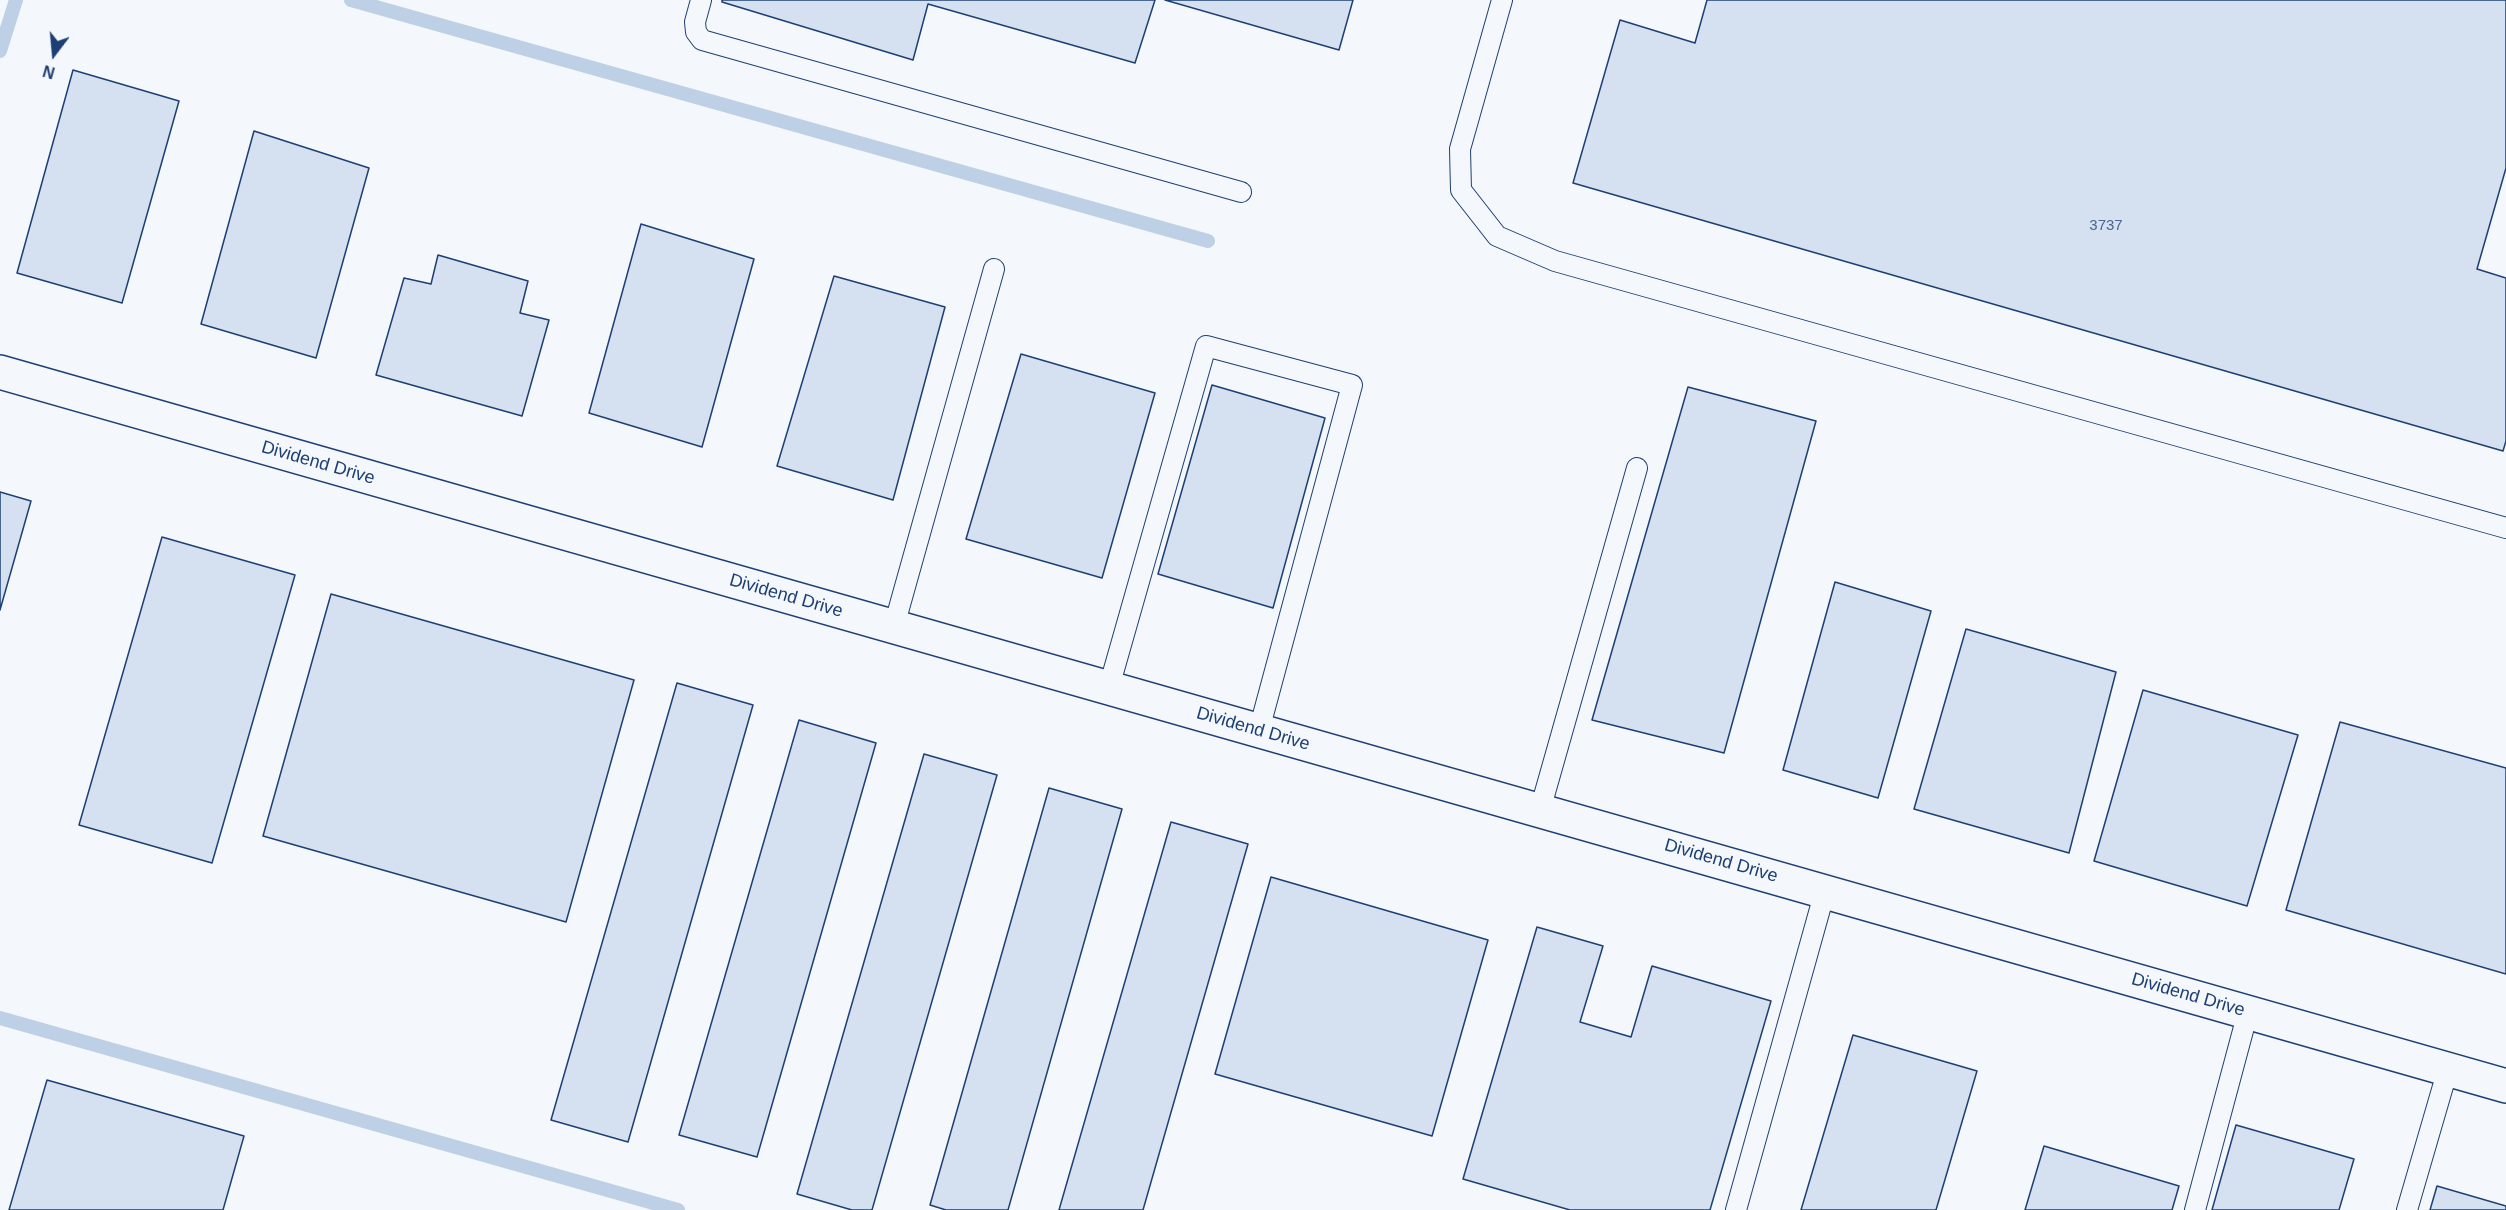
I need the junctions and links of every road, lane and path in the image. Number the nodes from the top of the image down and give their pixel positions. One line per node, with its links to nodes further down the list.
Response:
1 (701, 0): 3 (lane)
2 (1502, 0): 7 (lane)
3 (1241, 192)
4 (994, 269): 8 (lane)
5 (0, 372): 8 (street, Dividend Drive)
6 (1637, 468): 11 (lane)
7 (2506, 528)
8 (894, 626): 9 (street, Dividend Drive)
9 (1109, 687): 10 (street, Dividend Drive); 10 (lane)
10 (1259, 730): 11 (street, Dividend Drive)
11 (1540, 810): 12 (street, Dividend Drive)
12 (1825, 891): 13 (street, Dividend Drive); 16 (lane)
13 (2248, 1012): 14 (street, Dividend Drive); 17 (lane)
14 (2448, 1069): 15 (street, Dividend Drive); 18 (lane)
15 (2506, 1086)
16 (1736, 1210)
17 (2195, 1210)
18 (2408, 1210)

